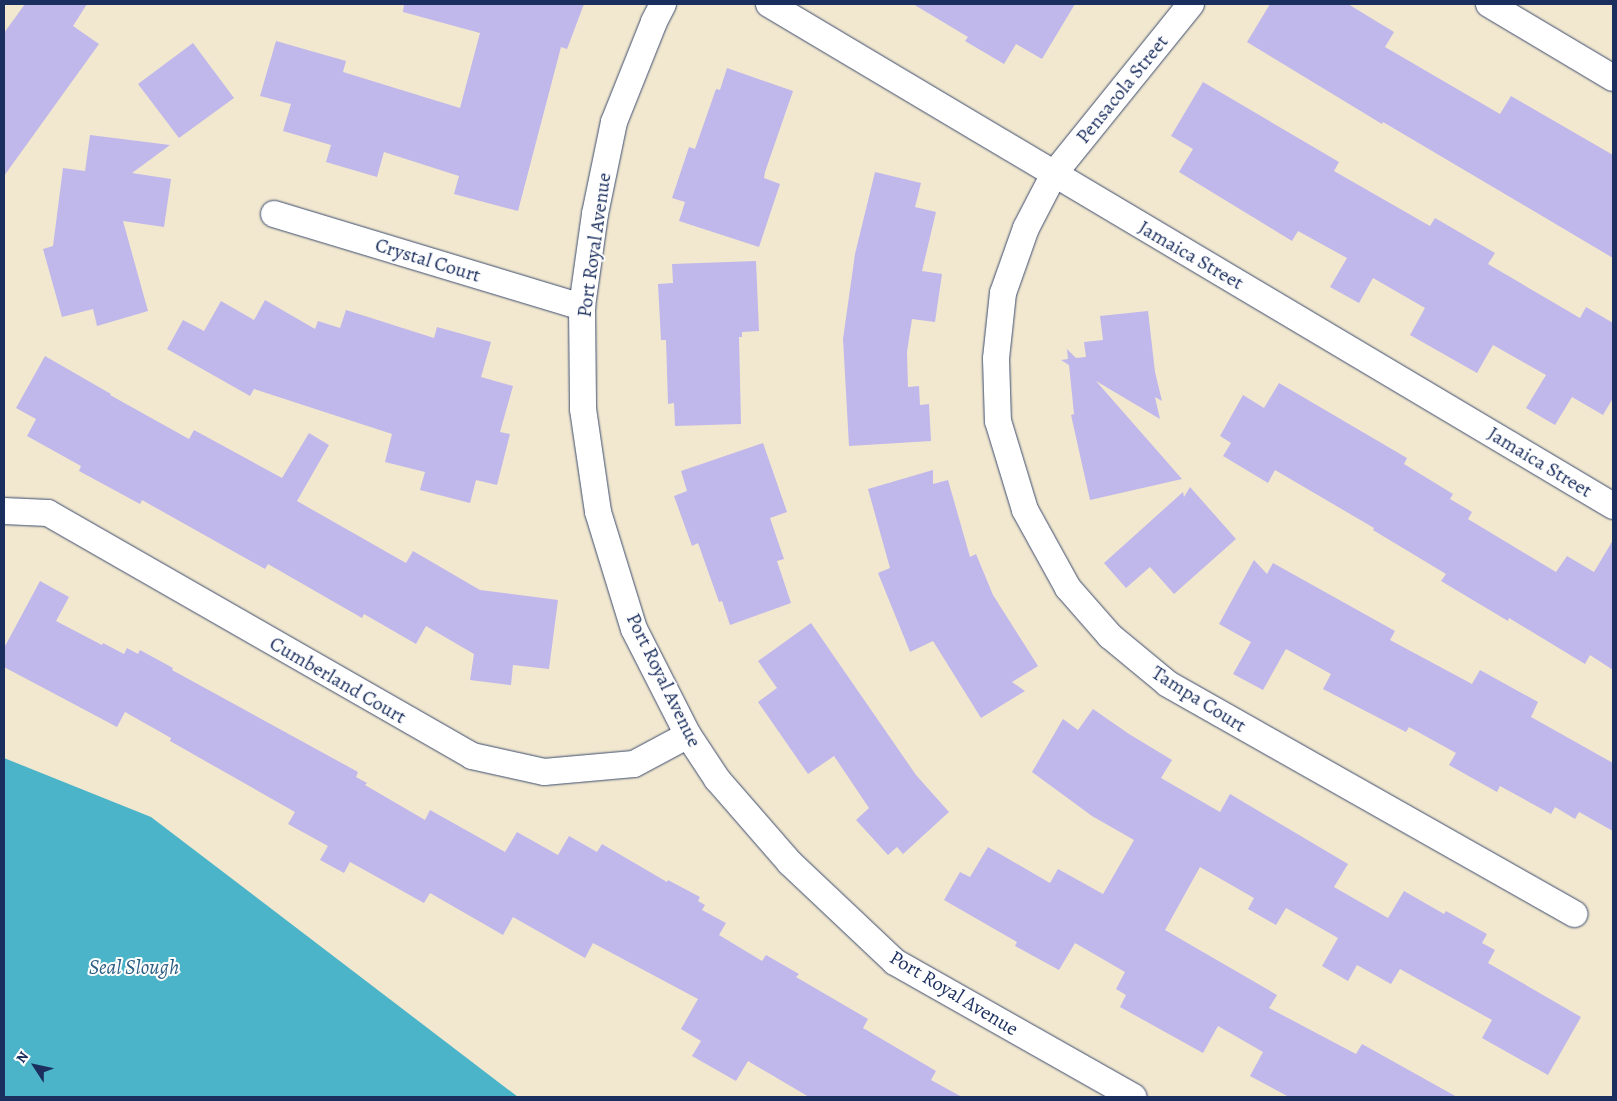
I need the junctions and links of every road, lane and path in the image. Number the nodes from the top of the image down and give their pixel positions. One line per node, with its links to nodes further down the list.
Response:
1 (663, 4): 8 (street, Port Royal Avenue)
2 (769, 4): 6 (street, Jamaica Street)
3 (1191, 4): 6 (street, Pensacola Street)
4 (1489, 4): 5 (street)
5 (1613, 78)
6 (1054, 174): 9 (street, Jamaica Street); 12 (street, Tampa Court)
7 (274, 214): 8 (street, Crystal Court)
8 (582, 307): 11 (street, Port Royal Avenue)
9 (1613, 506)
10 (4, 511): 11 (street, Cumberland Court)
11 (688, 735): 13 (street, Port Royal Avenue)
12 (1575, 914)
13 (1134, 1097)

